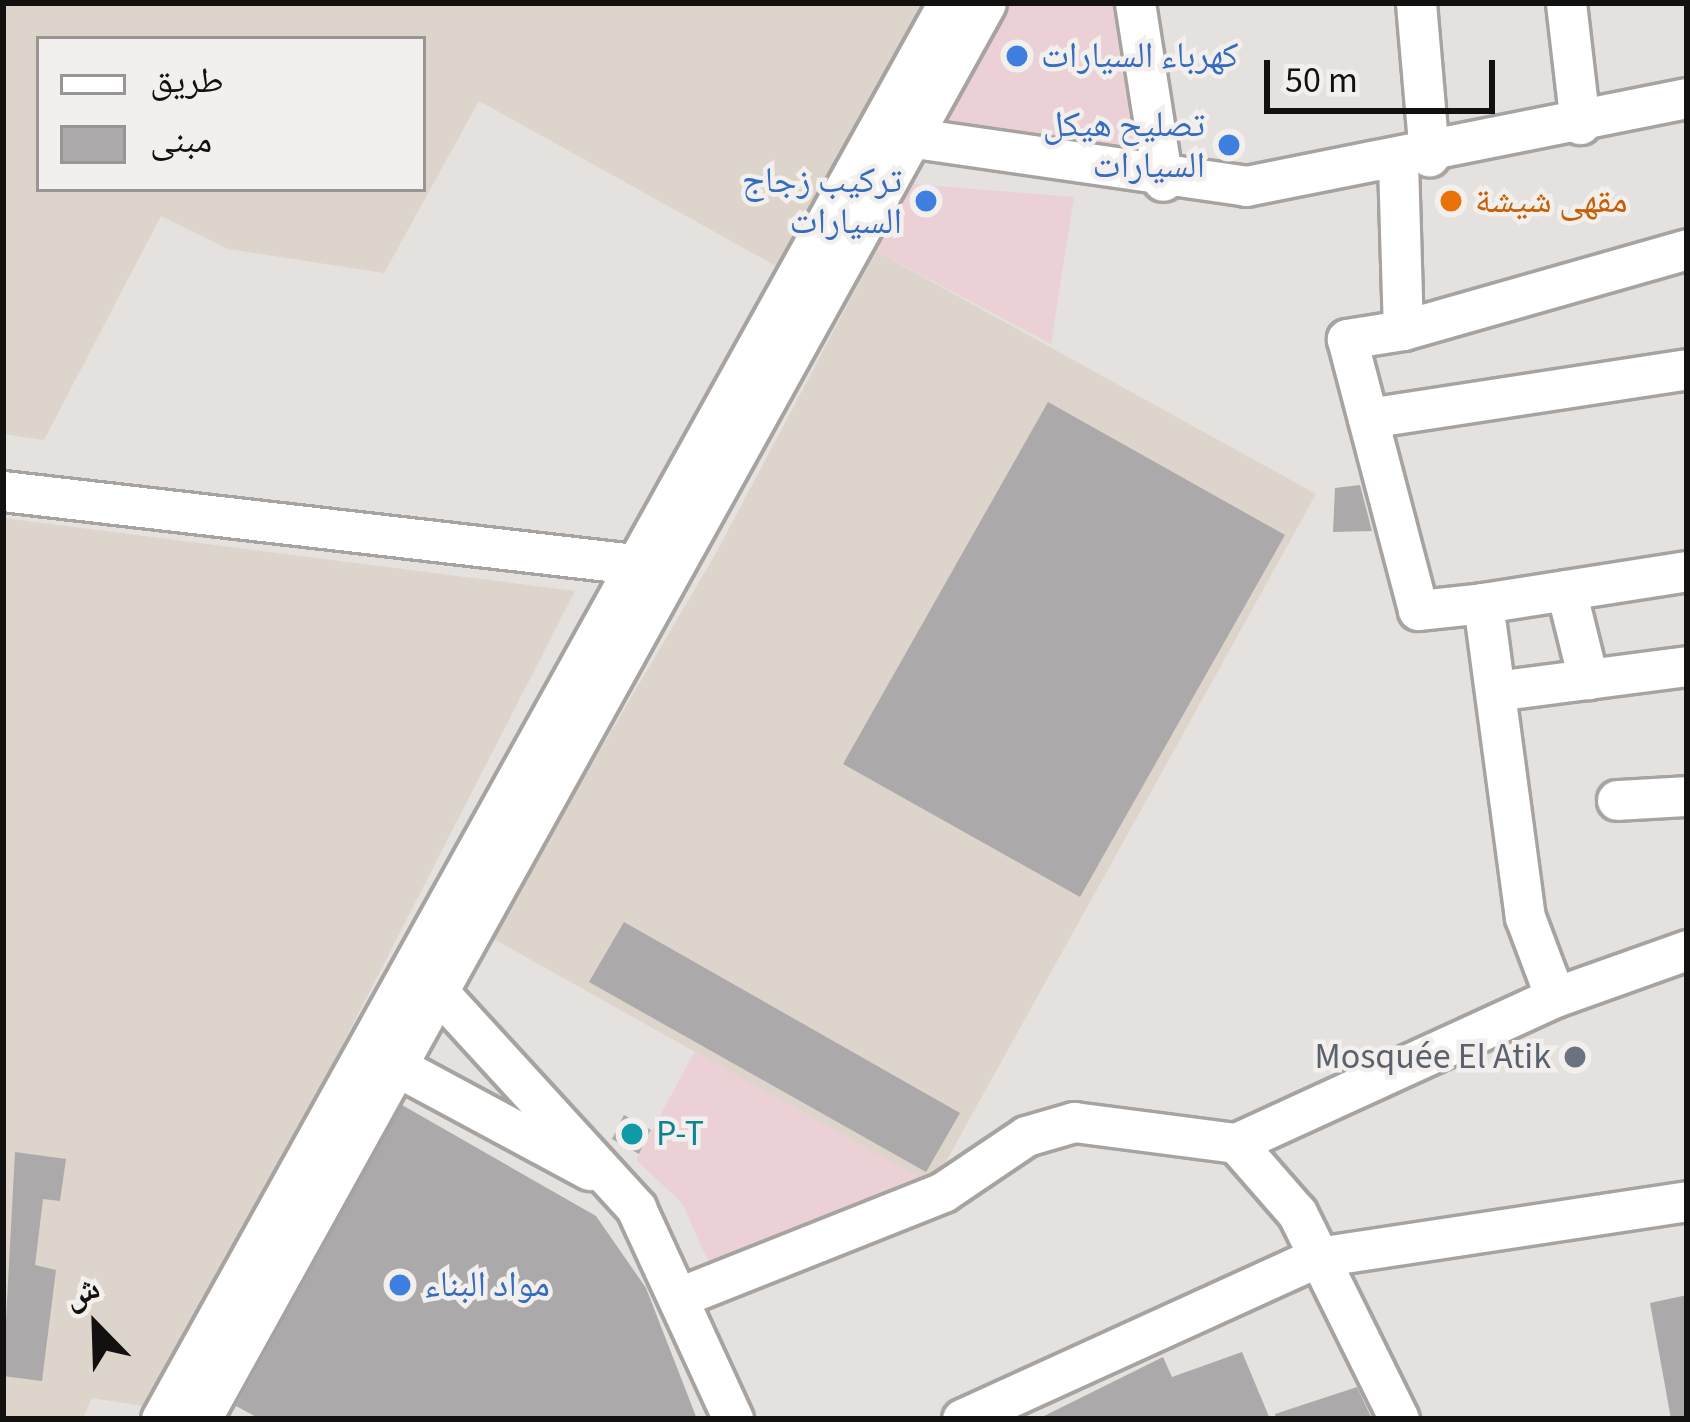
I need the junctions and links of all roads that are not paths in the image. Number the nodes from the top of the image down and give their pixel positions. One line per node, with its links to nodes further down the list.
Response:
1 (948, 3): 8 (street)
2 (986, 3): 8 (street)
3 (1135, 3): 10 (street)
4 (1416, 3): 9 (street)
5 (1566, 3): 7 (street)
6 (1687, 98): 7 (street)
7 (1580, 124): 9 (street)
8 (893, 136): 10 (street); 16 (street); 17 (street)
9 (1413, 160): 10 (street); 12 (street)
10 (1163, 181)
11 (1687, 249): 12 (street)
12 (1403, 330): 14 (street)
13 (1687, 369): 14 (street)
14 (1368, 418): 20 (street)
15 (3, 491): 16 (street)
16 (637, 565): 17 (street); 27 (street)
17 (677, 569): 27 (street)
18 (1687, 571): 19 (street)
19 (1566, 590): 20 (street); 22 (street)
20 (1483, 603): 23 (street)
21 (1687, 666): 22 (street)
22 (1588, 679): 23 (street)
23 (1496, 691): 28 (street)
24 (1687, 796): 25 (street)
25 (1617, 800)
26 (1687, 950): 28 (street)
27 (425, 975): 29 (street); 31 (street)
28 (1555, 997): 30 (street)
29 (380, 1057): 31 (street); 35 (street); 36 (street)
30 (1236, 1143): 33 (street); 34 (street)
31 (615, 1184): 34 (street)
32 (1687, 1201): 33 (street)
33 (1318, 1257): 38 (street); 39 (street)
34 (682, 1296): 37 (street)
35 (161, 1419)
36 (201, 1419)
37 (733, 1419)
38 (962, 1419)
39 (1399, 1419)

